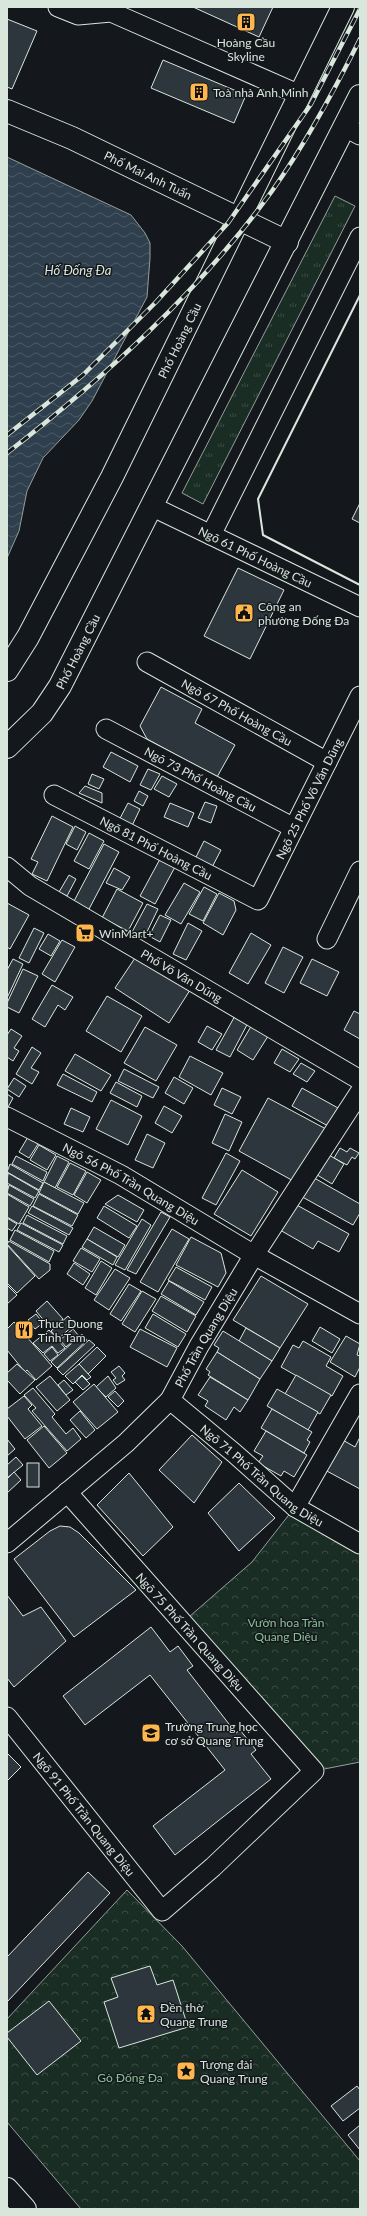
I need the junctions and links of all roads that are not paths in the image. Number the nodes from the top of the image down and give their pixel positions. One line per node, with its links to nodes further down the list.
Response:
1 (58, 7): 3 (street)
2 (343, 7): 4 (main road, Phố Hoàng Cầu)
3 (80, 11): 4 (street)
4 (300, 94): 8 (main road, Phố Hoàng Cầu)
5 (360, 96): 7 (main road, Phố Hoàng Cầu)
6 (7, 111): 8 (main road, Phố Mai Anh Tuấn)
7 (352, 131): 10 (main road, Phố Hoàng Cầu)
8 (239, 219): 10 (main road, Phố Mai Anh Tuấn); 15 (main road, Phố Hoàng Cầu)
9 (360, 237): 12 (street)
10 (287, 242): 11 (main road, Phố Hoàng Cầu)
11 (151, 506): 12 (street, Ngõ 61 Phố Hoàng Cầu); 18 (main road, Phố Hoàng Cầu)
12 (211, 535): 13 (street, Ngõ 61 Phố Hoàng Cầu)
13 (360, 607)
14 (147, 662): 19 (street, Ngõ 67 Phố Hoàng Cầu)
15 (7, 670)
16 (358, 707): 19 (street, Ngõ 25 Phố Võ Văn Dũng)
17 (106, 729): 21 (street, Ngõ 73 Phố Hoàng Cầu)
18 (7, 747)
19 (327, 762): 21 (street, Ngõ 25 Phố Võ Văn Dũng)
20 (54, 795): 24 (street, Ngõ 81 Phố Hoàng Cầu)
21 (294, 828): 24 (street, Ngõ 25 Phố Võ Văn Dũng)
22 (7, 867): 26 (street, Phố Võ Văn Dũng)
23 (360, 871): 25 (street)
24 (258, 900)
25 (326, 940)
26 (360, 1080)
27 (360, 1092): 29 (street, Phố Trần Quang Diệu)
28 (7, 1117): 29 (street, Ngõ 56 Phố Trần Quang Diệu)
29 (254, 1255): 30 (street, Ngõ 56 Phố Trần Quang Diệu); 32 (street, Phố Trần Quang Diệu)
30 (360, 1314)
31 (360, 1394): 34 (street)
32 (170, 1400): 33 (street, Phố Trần Quang Diệu); 34 (street, Ngõ 71 Phố Trần Quang Diệu)
33 (67, 1492): 35 (street, Phố Trần Quang Diệu); 38 (street, Ngõ 75 Phố Trần Quang Diệu)
34 (295, 1507): 36 (street, Ngõ 71 Phố Trần Quang Diệu)
35 (7, 1543)
36 (360, 1544)
37 (7, 1717): 38 (street, Ngõ 91 Phố Trần Quang Diệu)
38 (162, 1911)
39 (7, 2189): 40 (main road)
40 (25, 2209)

